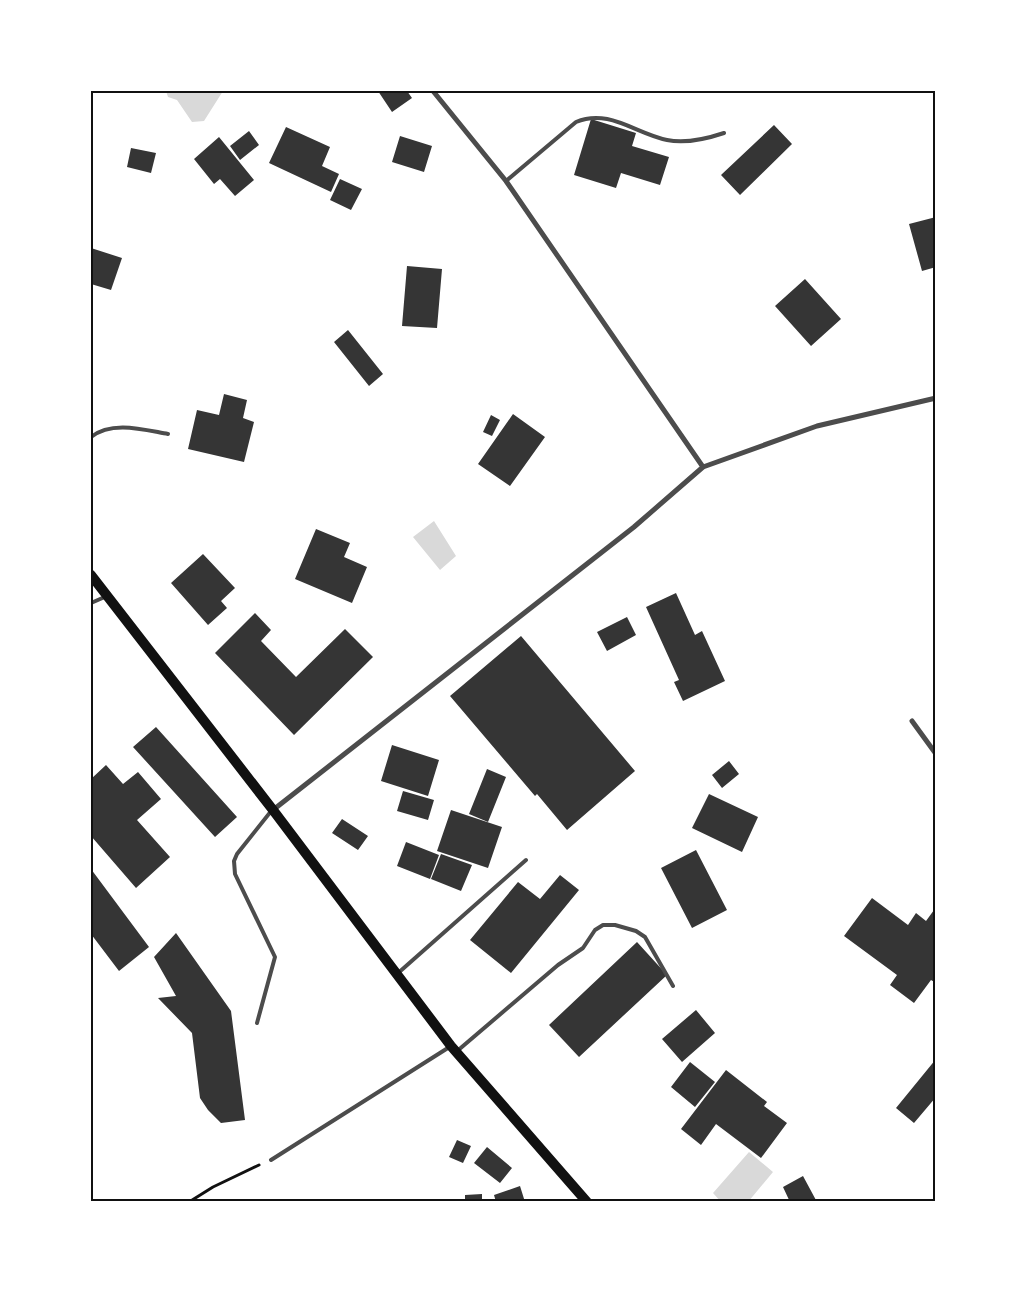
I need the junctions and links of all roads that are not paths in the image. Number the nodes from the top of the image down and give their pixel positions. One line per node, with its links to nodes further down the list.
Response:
1 (433, 91): 3 (street)
2 (724, 133): 3 (lane)
3 (506, 181): 7 (street)
4 (936, 398): 7 (street)
5 (168, 434): 6 (lane)
6 (91, 437)
7 (703, 467): 13 (street)
8 (91, 575): 9 (main road)
9 (107, 596): 10 (lane); 13 (main road)
10 (91, 603)
11 (912, 721): 12 (street)
12 (936, 754)
13 (273, 810): 15 (main road); 17 (lane)
14 (526, 860): 15 (lane)
15 (397, 974): 18 (main road)
16 (673, 986): 18 (lane)
17 (257, 1023)
18 (453, 1049): 19 (lane); 20 (main road)
19 (271, 1160)
20 (587, 1202)

